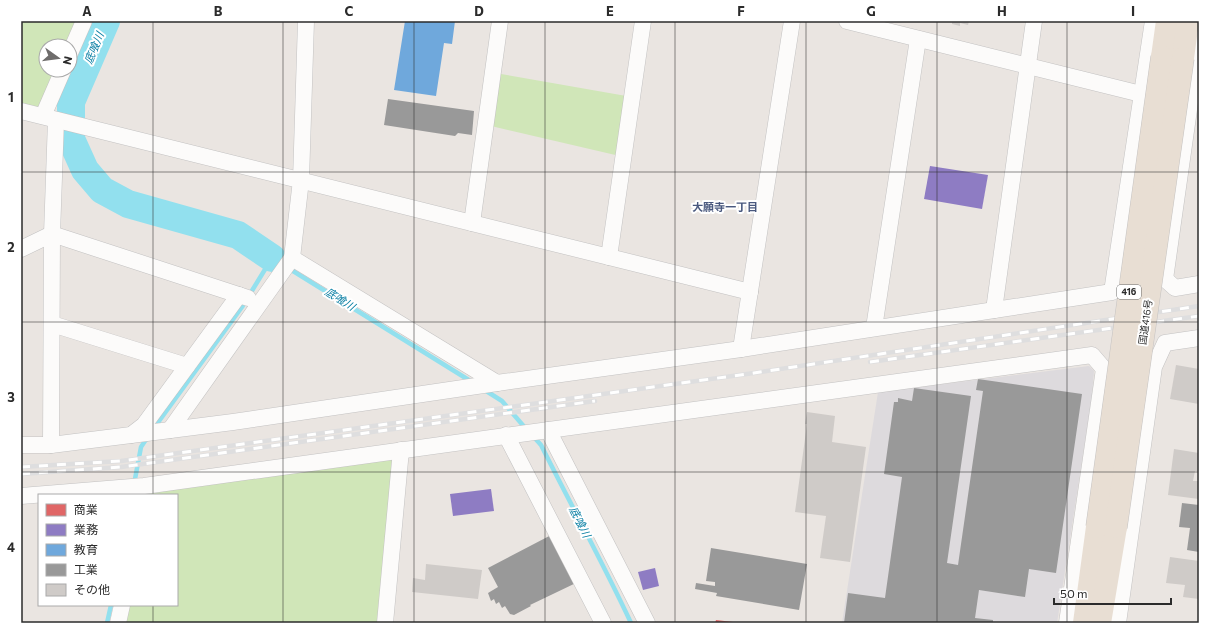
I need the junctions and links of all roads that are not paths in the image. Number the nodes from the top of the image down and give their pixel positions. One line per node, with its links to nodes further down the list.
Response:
1 (84, 21): 11 (street)
2 (306, 21): 20 (street)
3 (500, 21): 21 (street)
4 (644, 21): 24 (street)
5 (792, 21): 29 (street)
6 (847, 21): 12 (street)
7 (1034, 21): 15 (street)
8 (1153, 21): 17 (street)
9 (1167, 21): 14 (highway, 国道416号 / 416)
10 (1188, 21): 14 (highway, 国道416号 / 416)
11 (77, 38)
12 (918, 39): 15 (street); 34 (street)
13 (1199, 39): 26 (street)
14 (1173, 57): 52 (highway, 国道416号 / 416, bridge)
15 (1028, 66): 17 (street); 32 (street)
16 (61, 78): 19 (street)
17 (1141, 94): 27 (street)
18 (21, 111): 19 (street)
19 (50, 118): 20 (street); 22 (street)
20 (301, 180): 21 (street); 25 (street)
21 (472, 223): 24 (street)
22 (52, 234): 23 (street); 30 (street); 33 (street)
23 (21, 250)
24 (609, 257): 29 (street)
25 (292, 258): 31 (street); 40 (street)
26 (1165, 279): 27 (street); 28 (street)
27 (1114, 284): 32 (street)
28 (1199, 284)
29 (750, 292): 36 (street)
30 (239, 295): 31 (street); 37 (street)
31 (261, 302): 41 (street)
32 (994, 310): 34 (street)
33 (52, 324): 37 (street); 45 (street)
34 (874, 328): 36 (street)
35 (1199, 338): 38 (street)
36 (741, 349): 40 (street)
37 (187, 366): 43 (street)
38 (1154, 367): 39 (street); 61 (street)
39 (1104, 369): 42 (street); 58 (street)
40 (496, 383): 41 (street)
41 (170, 430): 43 (street)
42 (548, 430): 44 (street); 57 (street)
43 (131, 435): 45 (street)
44 (506, 436): 47 (street); 56 (street)
45 (51, 444): 46 (street)
46 (21, 445)
47 (401, 450): 48 (street); 55 (street)
48 (143, 491): 49 (street)
49 (70, 494)
50 (38, 495): 51 (street)
51 (21, 496)
52 (1106, 527): 59 (highway, 国道416号 / 416); 60 (highway, 国道416号 / 416)
53 (122, 606): 54 (street)
54 (118, 623)
55 (385, 623)
56 (603, 623)
57 (647, 623)
58 (1067, 623)
59 (1084, 623)
60 (1100, 623)
61 (1118, 623)

